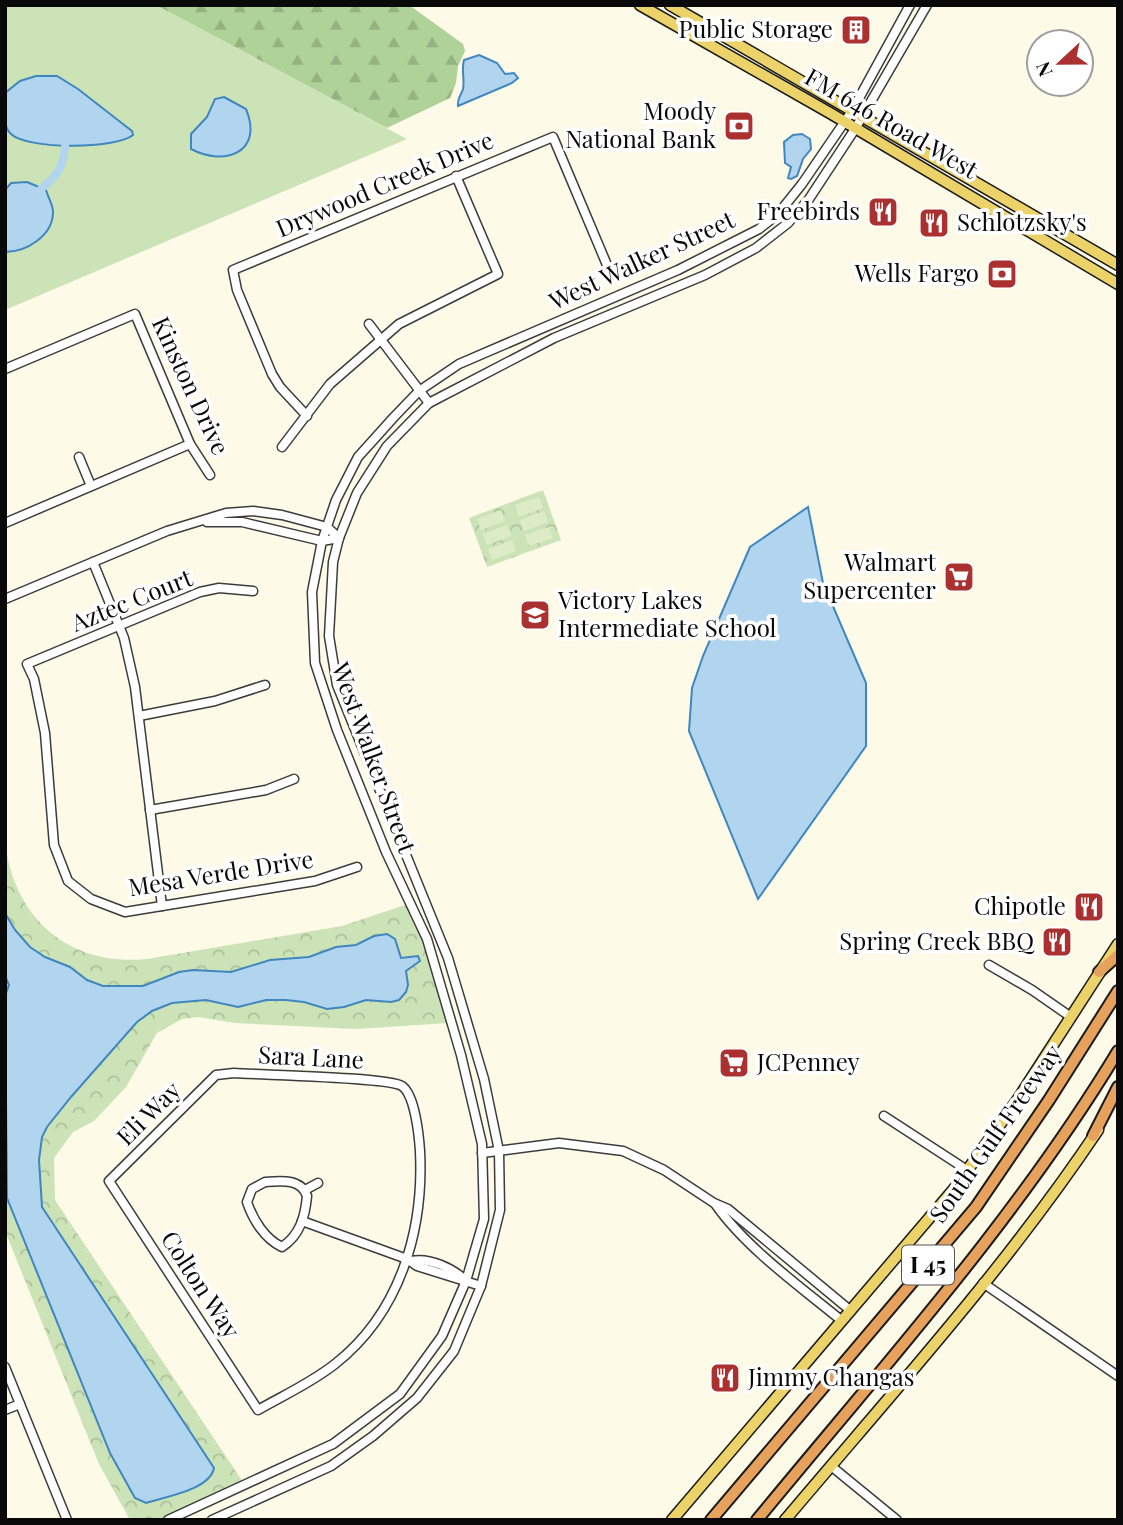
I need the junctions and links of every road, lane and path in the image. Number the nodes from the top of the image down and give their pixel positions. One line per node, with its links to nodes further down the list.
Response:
1 (640, 5): 7 (main road, FM 646 Road West)
2 (670, 5): 5 (main road, FM 646 Road West)
3 (910, 5): 5 (street, West Walker Street)
4 (927, 5): 6 (street, West Walker Street)
5 (852, 111): 6 (main road, FM 646 Road West); 7 (street, West Walker Street)
6 (862, 117): 8 (street, West Walker Street); 11 (main road, FM 646 Road West)
7 (845, 122): 8 (main road, FM 646 Road West); 16 (street, West Walker Street)
8 (855, 129): 12 (main road, FM 646 Road West); 17 (street, West Walker Street)
9 (456, 176): 10 (street, Drywood Creek Drive); 14 (street); 18 (street, Drywood Creek Drive)
10 (607, 265)
11 (1118, 265)
12 (1118, 284)
13 (369, 324): 14 (street)
14 (381, 340): 16 (street); 18 (street)
15 (5, 369): 19 (street, Kinston Drive)
16 (419, 391): 17 (street); 26 (street, West Walker Street)
17 (429, 403): 27 (street, West Walker Street)
18 (307, 416): 20 (street)
19 (190, 444): 22 (street, Kinston Drive); 23 (street)
20 (282, 447)
21 (79, 457): 23 (street)
22 (210, 475)
23 (91, 486): 25 (street)
24 (200, 522): 26 (street); 28 (street); 29 (street)
25 (5, 523)
26 (327, 527): 27 (street); 28 (street, West Walker Street)
27 (339, 538): 28 (street); 52 (street, West Walker Street)
28 (321, 541): 53 (street, West Walker Street)
29 (93, 562): 31 (street); 32 (street)
30 (253, 591): 32 (street, Aztec Court)
31 (5, 599)
32 (119, 626): 33 (street, Aztec Court); 35 (street)
33 (27, 664): 39 (street, Mesa Verde Drive)
34 (265, 685): 35 (street)
35 (139, 716): 37 (street)
36 (294, 779): 37 (street)
37 (150, 810): 39 (street)
38 (357, 866): 39 (street, Mesa Verde Drive)
39 (162, 906)
40 (1118, 944): 43 (main road)
41 (1118, 955): 43 (highway)
42 (989, 965): 45 (street)
43 (1099, 972): 45 (main road)
44 (1118, 991): 79 (highway, South Gulf Freeway / I 45)
45 (1071, 1017): 54 (main road)
46 (1118, 1051): 80 (highway, I 45)
47 (216, 1075): 55 (street, Eli Way); 62 (street, Sara Lane)
48 (1118, 1087): 51 (highway)
49 (1118, 1100): 51 (main road)
50 (884, 1116): 54 (street)
51 (1093, 1136): 64 (main road)
52 (499, 1151): 53 (street); 58 (street); 65 (street, West Walker Street)
53 (482, 1153): 63 (street, West Walker Street)
54 (967, 1170): 66 (main road)
55 (109, 1181): 62 (street, Colton Way)
56 (318, 1183): 57 (street)
57 (305, 1190): 59 (street); 60 (street)
58 (714, 1203): 66 (street); 67 (street)
59 (302, 1221): 60 (street); 62 (street)
60 (282, 1247): 61 (street)
61 (284, 1257)
62 (409, 1260): 63 (street)
63 (466, 1281): 65 (street); 72 (street, West Walker Street)
64 (983, 1283): 69 (street); 74 (main road)
65 (481, 1286): 73 (street, West Walker Street)
66 (851, 1311): 67 (main road)
67 (842, 1321): 78 (main road)
68 (5, 1367): 70 (street)
69 (1118, 1376)
70 (20, 1404): 71 (street); 75 (street)
71 (5, 1410)
72 (333, 1444): 73 (street); 76 (street, West Walker Street)
73 (331, 1466): 77 (street, West Walker Street)
74 (831, 1466): 81 (main road); 82 (street)
75 (67, 1520)
76 (168, 1520)
77 (212, 1520)
78 (672, 1520)
79 (711, 1520)
80 (757, 1520)
81 (785, 1520)
82 (897, 1520)

